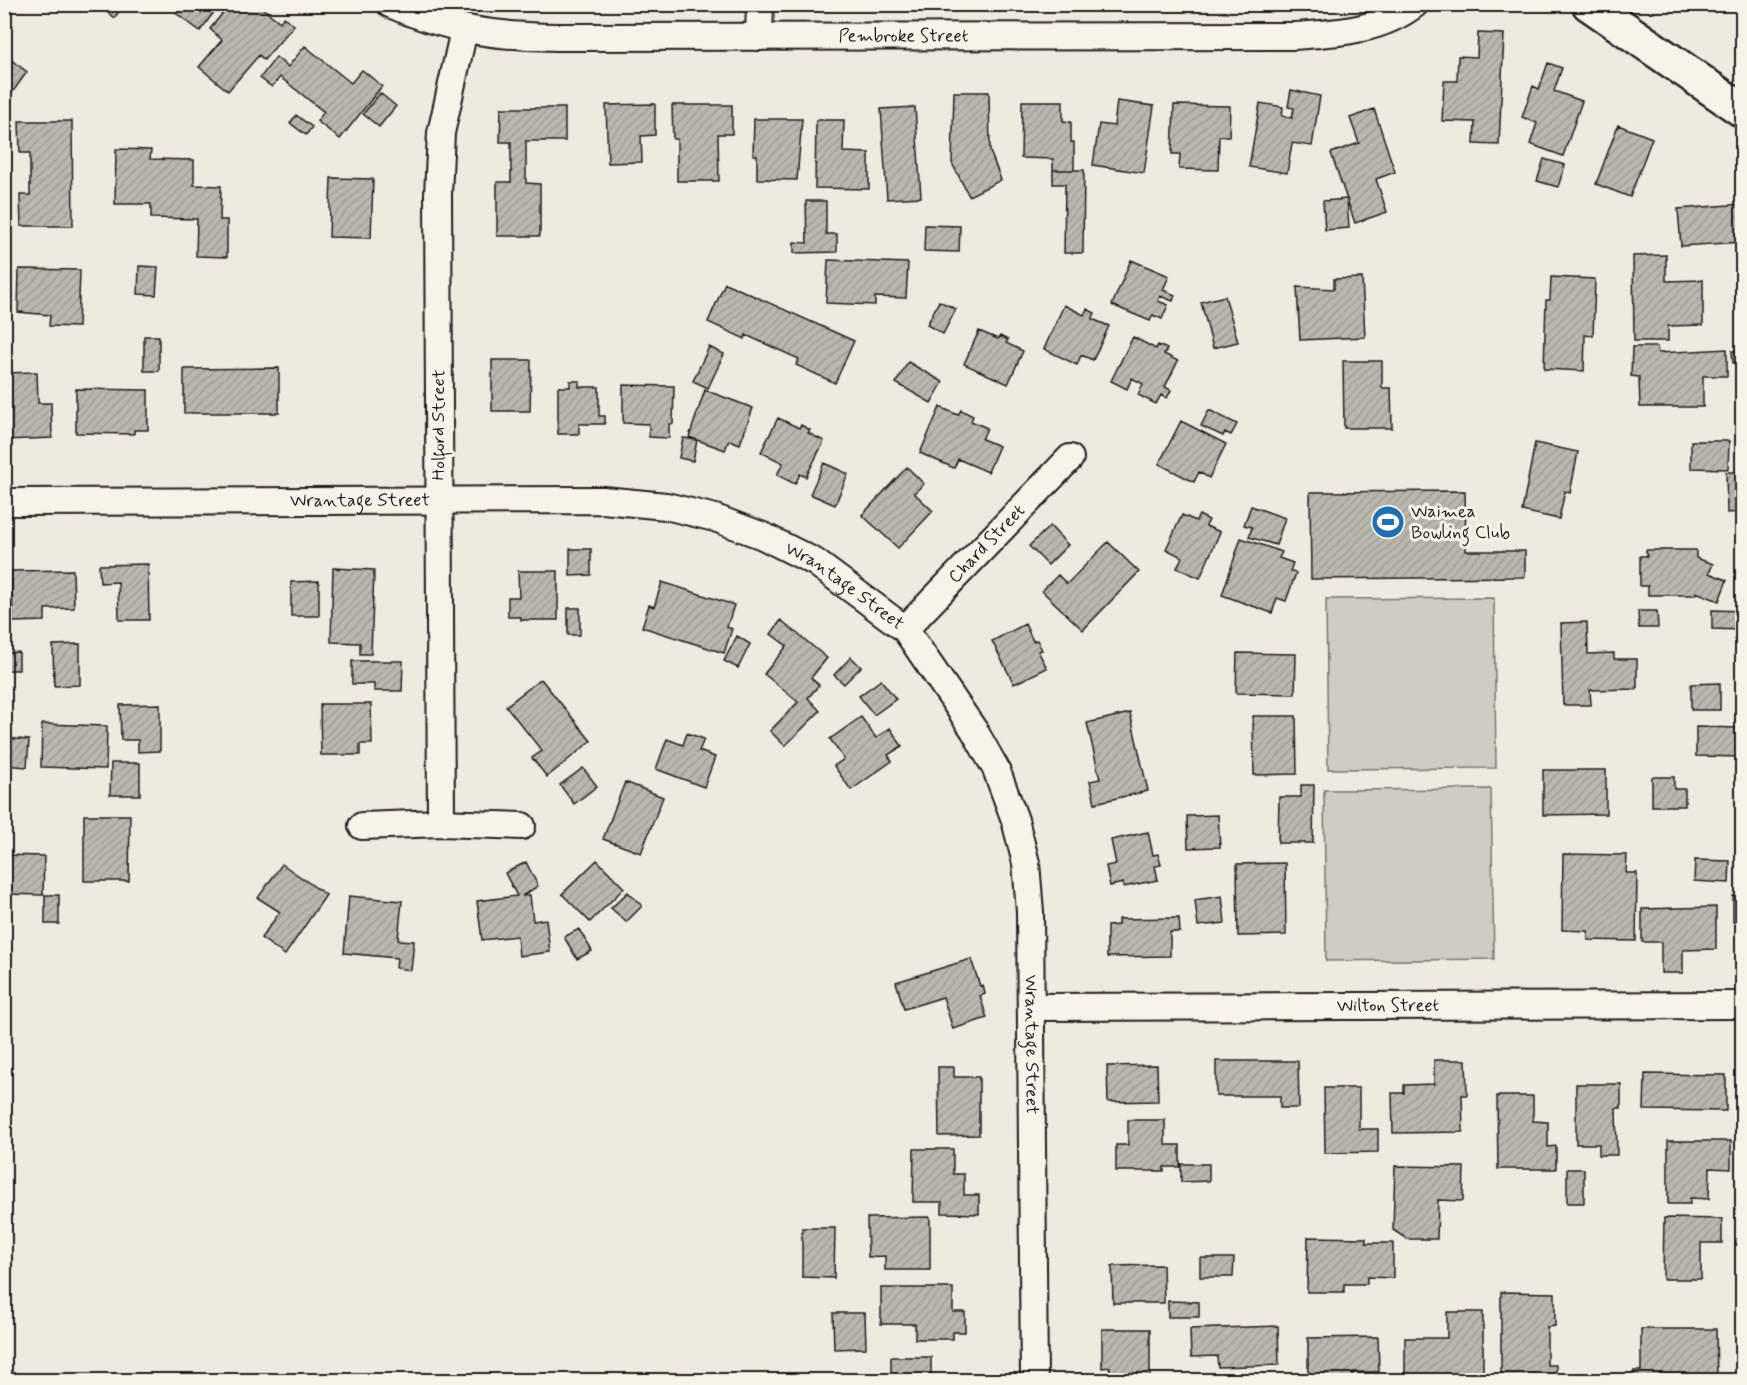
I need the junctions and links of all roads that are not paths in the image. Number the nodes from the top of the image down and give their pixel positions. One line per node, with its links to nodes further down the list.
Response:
1 (390, 4): 5 (street, Pembroke Street)
2 (760, 4): 6 (street)
3 (1415, 4): 6 (street, Pembroke Street)
4 (1589, 4): 7 (main road)
5 (464, 30): 6 (street, Pembroke Street); 9 (street, Holford Street)
6 (759, 37)
7 (1743, 110)
8 (1070, 458): 11 (street, Chard Street)
9 (440, 501): 10 (street, Wrantage Street); 11 (street, Wrantage Street); 12 (street, Holford Street)
10 (4, 502)
11 (905, 629): 16 (street, Wrantage Street)
12 (441, 823): 13 (street); 14 (street)
13 (362, 826)
14 (522, 826)
15 (1743, 1005): 16 (street, Wilton Street)
16 (1032, 1007): 17 (street, Wrantage Street)
17 (1034, 1380)

